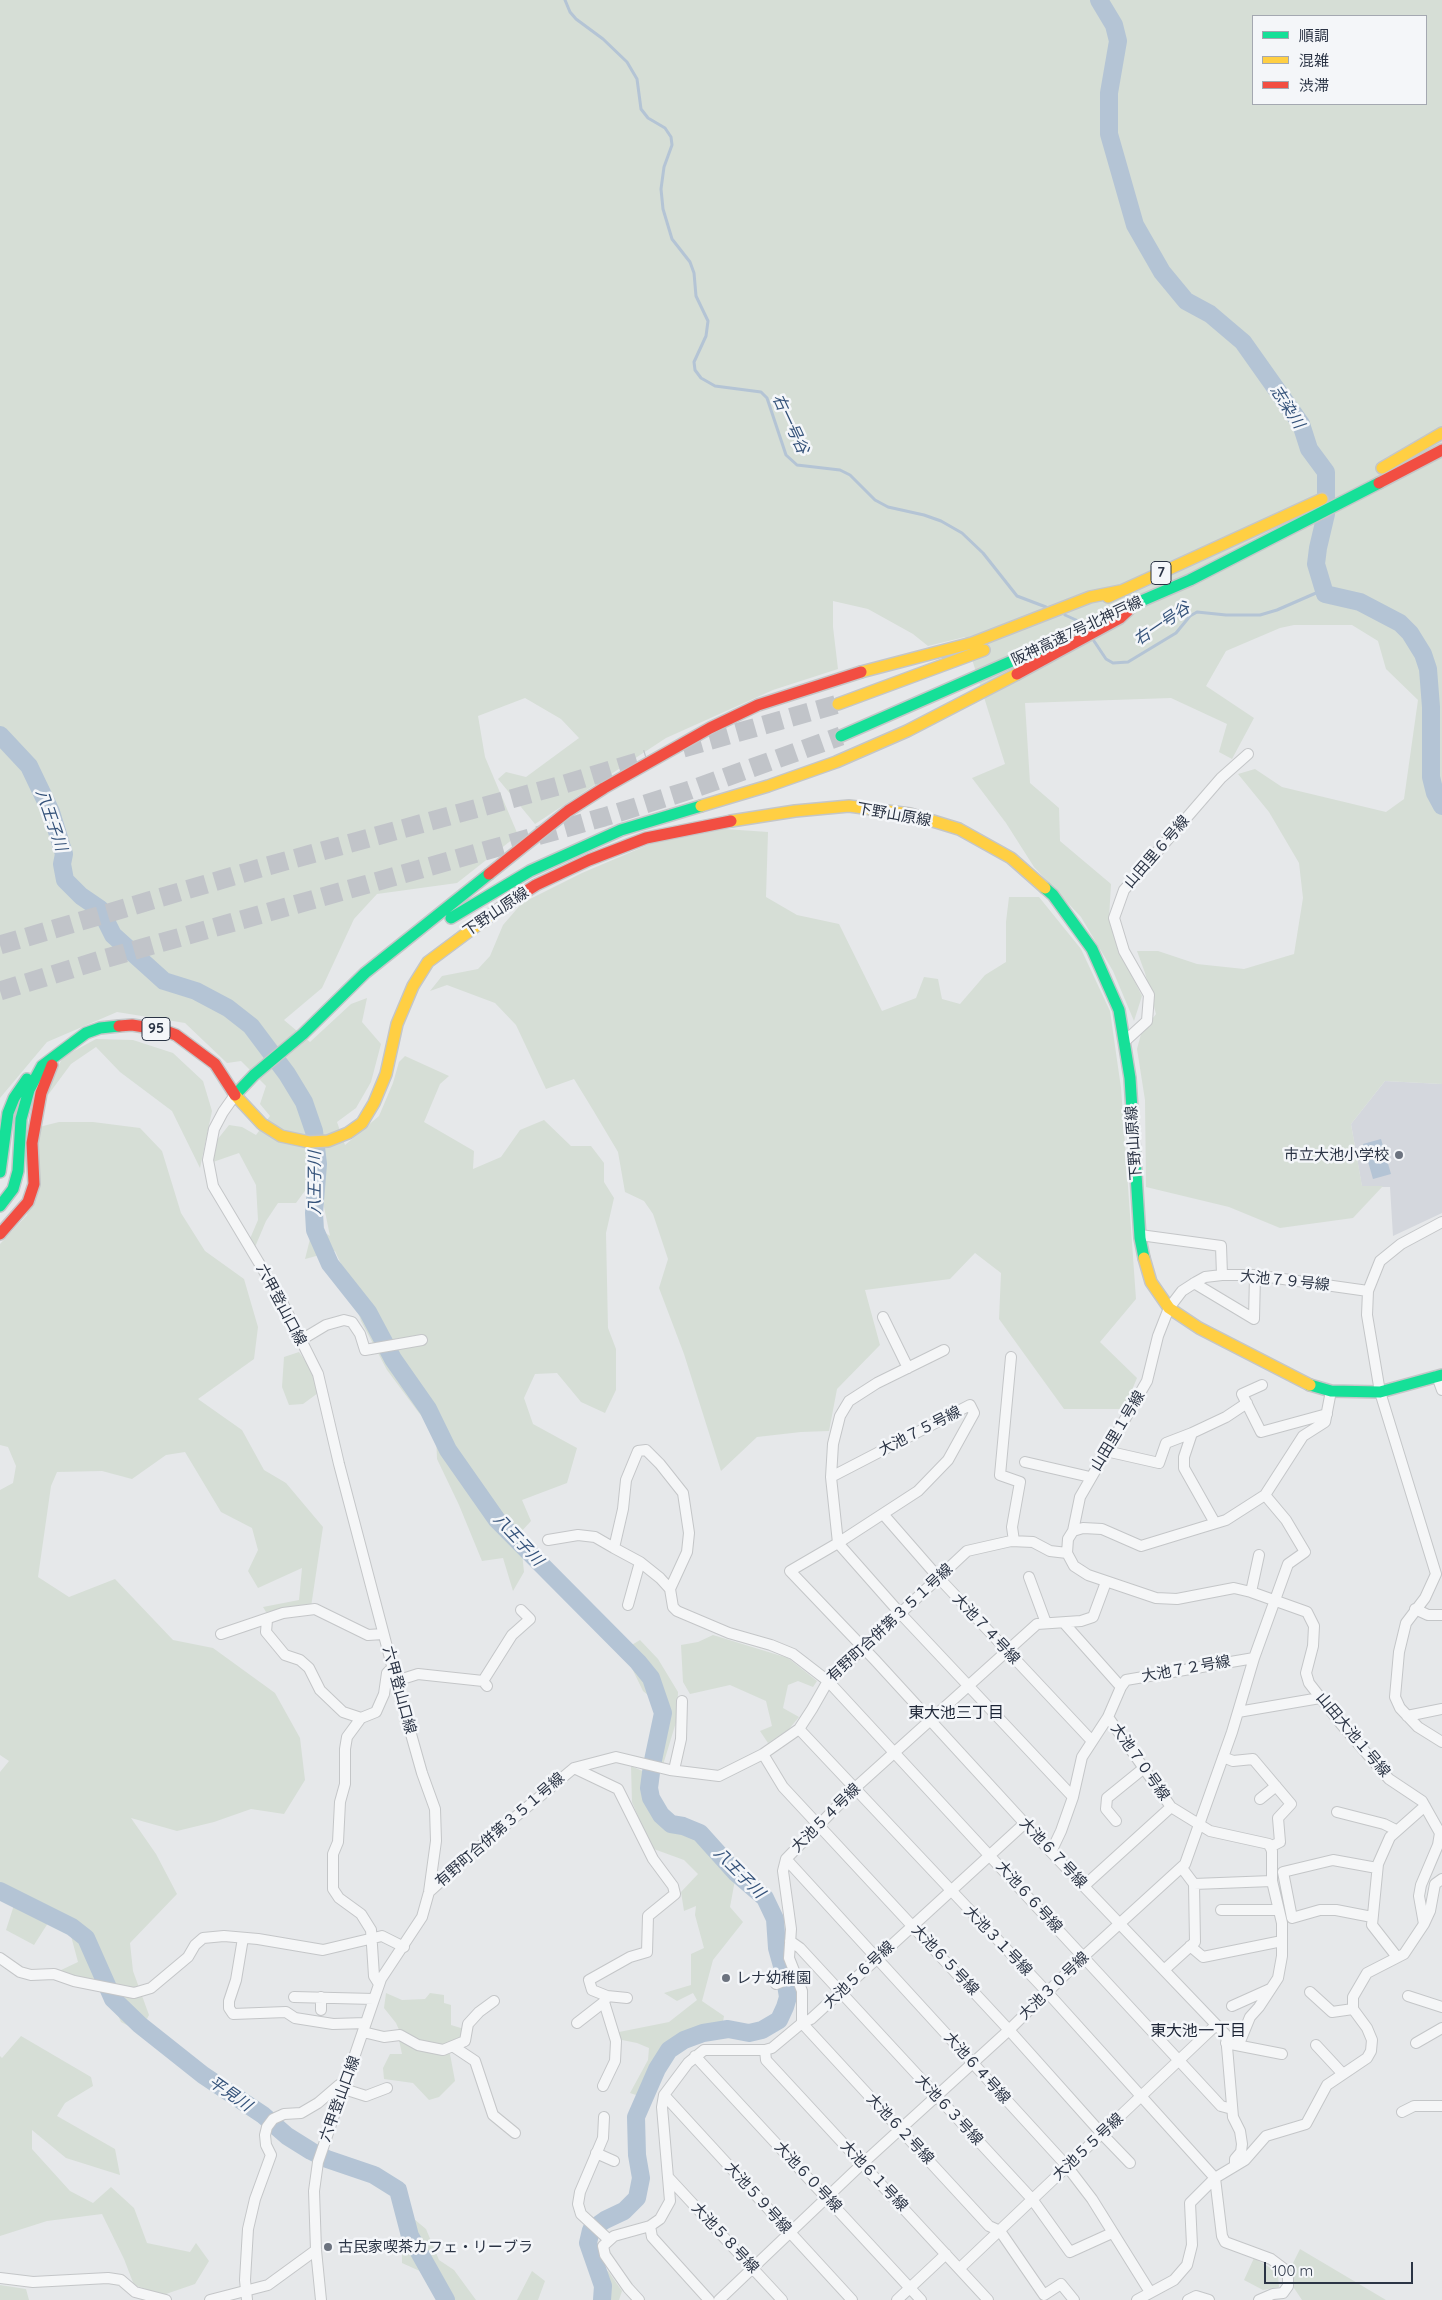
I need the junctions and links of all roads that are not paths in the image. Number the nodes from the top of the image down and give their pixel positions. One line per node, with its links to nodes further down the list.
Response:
1 (1442, 433): 3 (main road, 阪神高速7号北神戸線 / 7)
2 (1442, 450): 4 (main road, 阪神高速7号北神戸線 / 7)
3 (1120, 591): 5 (main road, 阪神高速7号北神戸線 / 7); 8 (main road)
4 (1136, 603): 6 (main road, 阪神高速7号北神戸線 / 7); 8 (main road)
5 (838, 704)
6 (841, 736)
7 (1248, 754): 9 (street, 山田里６号線)
8 (365, 972): 11 (main road)
9 (1124, 1042): 11 (main road, 下野山原線); 16 (main road, 下野山原線)
10 (57, 1054): 11 (main road, 95); 12 (main road, 95); 13 (main road, 95); 15 (main road)
11 (235, 1095): 23 (street, 六甲登山口線)
12 (0, 1172)
13 (0, 1206)
14 (1442, 1222): 20 (street)
15 (0, 1234)
16 (1140, 1235): 18 (street, 大池７９号線); 21 (main road, 下野山原線)
17 (1255, 1275): 18 (street, 大池７９号線); 19 (street); 20 (street, 大池７９号線)
18 (1222, 1276): 19 (street)
19 (1194, 1283): 21 (street)
20 (1368, 1291): 32 (street)
21 (1168, 1308): 31 (main road, 下野山原線); 36 (street, 山田里１号線)
22 (883, 1318): 27 (street)
23 (301, 1340): 24 (street); 68 (street, 六甲登山口線)
24 (422, 1340)
25 (944, 1350): 27 (street)
26 (1011, 1357): 45 (street)
27 (908, 1368): 38 (street)
28 (1440, 1375): 30 (street); 32 (main road, 下野山原線)
29 (1262, 1385): 33 (street)
30 (1442, 1390)
31 (1331, 1391): 32 (main road, 下野山原線); 34 (street)
32 (1380, 1392): 52 (street)
33 (1247, 1404): 34 (street); 35 (street)
34 (1327, 1414): 40 (street)
35 (1192, 1433): 36 (street); 42 (street)
36 (1106, 1451): 39 (street, 山田里１号線)
37 (1026, 1462): 39 (street)
38 (831, 1477): 41 (street, 大池７５号線); 46 (street)
39 (1090, 1477): 43 (street, 山田里１号線)
40 (1265, 1495): 42 (street); 58 (street, 大池３０号線)
41 (883, 1514): 46 (street, 大池７５号線); 53 (street, 大池７４号線)
42 (1215, 1523): 43 (street)
43 (1073, 1531): 48 (street, 山田里１号線)
44 (548, 1540): 47 (street)
45 (1014, 1541): 48 (street, 山田大池１号線); 53 (street, 有野町合併第３５１号線)
46 (838, 1543): 51 (street, 大池７５号線); 62 (street)
47 (614, 1548): 50 (street); 56 (street)
48 (1067, 1554): 55 (street, 山田大池１号線)
49 (1259, 1556): 57 (street)
50 (640, 1562): 56 (street); 59 (street)
51 (790, 1571): 69 (street, 大池６７号線)
52 (1439, 1574): 60 (street)
53 (938, 1577): 62 (street, 有野町合併第３５１号線); 70 (street, 大池７４号線)
54 (1029, 1577): 66 (street)
55 (1106, 1582): 57 (street, 山田大池１号線); 65 (street, 大池５４号線)
56 (670, 1589): 73 (street, 大池６６号線)
57 (1251, 1592): 58 (street, 山田大池１号線)
58 (1275, 1600): 71 (street, 大池３０号線); 77 (street, 山田大池１号線)
59 (628, 1606)
60 (1415, 1609): 63 (street); 81 (street)
61 (521, 1610): 74 (street)
62 (900, 1612): 69 (street, 有野町合併第３５１号線); 75 (street)
63 (1442, 1615)
64 (267, 1620): 67 (street); 68 (street); 82 (street)
65 (1064, 1622): 66 (street, 大池５４号線); 76 (street)
66 (1046, 1623): 70 (street, 大池５４号線)
67 (221, 1634)
68 (383, 1634): 72 (street, 六甲登山口線)
69 (862, 1648): 73 (street, 有野町合併第３５１号線); 84 (street, 大池６７号線)
70 (1006, 1649): 75 (street, 大池５４号線); 86 (street, 大池７４号線)
71 (1254, 1658): 76 (street, 大池７２号線); 80 (street, 大池３０号線)
72 (392, 1668): 74 (street, 六甲登山口線); 82 (street)
73 (828, 1680): 85 (street, 有野町合併第３５１号線); 88 (street, 大池６６号線)
74 (396, 1681): 117 (street, 六甲登山口線)
75 (968, 1685): 84 (street, 大池５４号線); 96 (street)
76 (1121, 1687): 83 (street)
77 (1320, 1698): 80 (street); 98 (street, 山田大池１号線)
78 (682, 1700): 93 (street)
79 (1442, 1709): 81 (street)
80 (1238, 1712): 90 (street, 大池３０号線)
81 (1407, 1716): 87 (street)
82 (361, 1718): 125 (street)
83 (1108, 1718): 86 (street); 92 (street, 大池７０号線)
84 (930, 1720): 88 (street, 大池５４号線); 102 (street, 大池６７号線)
85 (799, 1729): 89 (street, 有野町合併第３５１号線); 95 (street, 大池３１号線)
86 (1092, 1742): 96 (street)
87 (1442, 1742)
88 (896, 1752): 95 (street, 大池５４号線); 108 (street, 大池６６号線)
89 (764, 1754): 93 (street, 有野町合併第３５１号線); 104 (street, 大池６５号線)
90 (1223, 1757): 94 (street); 103 (street, 大池３０号線)
91 (574, 1768): 93 (street, 有野町合併第３５１号線); 117 (street, 有野町合併第３５１号線); 147 (street)
92 (1144, 1768): 99 (street, 大池７０号線); 101 (street)
93 (674, 1770)
94 (1276, 1786): 97 (street); 106 (street)
95 (855, 1788): 104 (street, 大池５４号線); 116 (street, 大池３１号線)
96 (1073, 1797): 107 (street)
97 (1260, 1799)
98 (1424, 1806): 105 (street); 122 (street, 山田大池１号線)
99 (1171, 1807): 103 (street, 大池７０号線); 115 (street, 大池７０号線)
100 (1337, 1812): 105 (street)
101 (1116, 1821)
102 (1025, 1823): 107 (street, 大池６７号線); 108 (street, 大池５６号線)
103 (1199, 1824): 106 (street, 大池７０号線); 110 (street, 大池３０号線)
104 (820, 1825): 109 (street, 大池５４号線); 123 (street, 大池６５号線)
105 (1396, 1830): 111 (street)
106 (1270, 1847): 113 (street)
107 (1051, 1852): 115 (street, 大池６７号線)
108 (990, 1854): 116 (street, 大池５６号線); 130 (street, 大池６６号線)
109 (786, 1858): 126 (street, 大池５４号線); 133 (street, 大池６４号線)
110 (1182, 1868): 114 (street); 121 (street, 大池３０号線)
111 (1377, 1868): 120 (street); 120 (street)
112 (1442, 1879): 122 (street)
113 (1272, 1881): 114 (street); 119 (street)
114 (1194, 1884): 128 (street)
115 (1084, 1886): 121 (street, 大池６７号線)
116 (950, 1891): 123 (street, 大池５６号線); 139 (street, 大池３１号線)
117 (429, 1892): 129 (street, 六甲登山口線)
118 (1221, 1910): 119 (street)
119 (1279, 1910): 127 (street)
120 (1372, 1917): 131 (street)
121 (1120, 1924): 130 (street, 大池３０号線); 134 (street, 大池６７号線)
122 (1424, 1924): 131 (street)
123 (913, 1926): 133 (street, 大池５６号線); 158 (street, 大池６５号線)
124 (243, 1938): 125 (street); 132 (street); 156 (street)
125 (373, 1938): 129 (street); 136 (street)
126 (790, 1941): 135 (street, 大池５４号線); 141 (street, 大池６３号線)
127 (1282, 1941): 128 (street); 138 (street)
128 (1190, 1946): 134 (street)
129 (404, 1947): 136 (street, 六甲登山口線)
130 (1083, 1957): 139 (street, 大池３０号線); 166 (street, 大池６６号線)
131 (1397, 1957): 151 (street)
132 (0, 1958)
133 (876, 1959): 141 (street, 大池５６号線); 167 (street, 大池６４号線)
134 (1164, 1970): 155 (street, 大池６７号線)
135 (795, 1977): 137 (street); 153 (street, 大池５４号線)
136 (379, 1984): 146 (street, 六甲登山口線)
137 (776, 1984)
138 (1271, 1989): 149 (street); 160 (street)
139 (1046, 1992): 158 (street, 大池３０号線); 174 (street, 大池３１号線)
140 (1310, 1992): 151 (street)
141 (840, 1993): 153 (street, 大池５６号線); 173 (street, 大池６３号線)
142 (1408, 1996): 150 (street)
143 (294, 1997): 144 (street)
144 (321, 1997): 146 (street); 152 (street)
145 (627, 1998): 147 (street)
146 (374, 1999): 156 (street, 六甲登山口線)
147 (605, 1999): 154 (street); 170 (street)
148 (494, 2001): 162 (street)
149 (1232, 2006)
150 (1442, 2006)
151 (1353, 2009): 168 (street)
152 (321, 2010)
153 (802, 2023): 163 (street); 179 (street, 大池６２号線)
154 (576, 2024)
155 (1216, 2025): 160 (street, 大池６７号線); 166 (street, 大池５５号線)
156 (365, 2027): 162 (street); 169 (street, 六甲登山口線)
157 (1442, 2028): 159 (street)
158 (1009, 2030): 167 (street, 大池３０号線); 181 (street, 大池６５号線)
159 (1416, 2043)
160 (1231, 2044): 164 (street); 176 (street, 大池６７号線)
161 (1316, 2045): 168 (street)
162 (454, 2047): 180 (street)
163 (765, 2050): 165 (street); 185 (street, 大池６１号線)
164 (1282, 2054)
165 (695, 2056): 172 (street); 190 (street, 大池６０号線)
166 (1179, 2060): 174 (street, 大池５５号線); 176 (street, 大池６６号線)
167 (973, 2063): 173 (street, 大池３０号線); 186 (street, 大池６４号線)
168 (1342, 2073): 187 (street)
169 (345, 2086): 171 (street); 197 (street, 六甲登山口線); 204 (street)
170 (603, 2086)
171 (387, 2088)
172 (664, 2095): 188 (street); 194 (street, 大池５９号線)
173 (936, 2096): 179 (street, 大池３０号線); 191 (street, 大池６３号線)
174 (1142, 2097): 181 (street, 大池５５号線); 189 (street, 大池３１号線)
175 (1442, 2106): 177 (street)
176 (1232, 2109): 187 (street, 大池６７号線)
177 (1402, 2112)
178 (604, 2117): 182 (street)
179 (901, 2130): 185 (street, 大池３０号線); 193 (street, 大池６２号線)
180 (515, 2133)
181 (1102, 2134): 184 (street, 大池６５号線); 186 (street, 大池５５号線)
182 (596, 2153): 183 (street); 196 (street)
183 (614, 2161)
184 (1130, 2163)
185 (862, 2164): 190 (street, 大池３０号線); 198 (street, 大池６１号線)
186 (1066, 2166): 191 (street, 大池５５号線); 195 (street, 大池６４号線)
187 (1235, 2166): 189 (street)
188 (668, 2177): 192 (street); 200 (street, 大池５８号線)
189 (1215, 2178): 203 (street); 220 (street)
190 (827, 2197): 194 (street, 大池３０号線); 202 (street, 大池６０号線)
191 (1032, 2199): 193 (street, 大池５５号線); 195 (street, 大池６３号線)
192 (650, 2226): 196 (street); 209 (street)
193 (1000, 2231): 199 (street, 大池５５号線); 216 (street, 大池６２号線)
194 (789, 2233): 200 (street, 大池３０号線); 212 (street, 大池５９号線)
195 (1112, 2233): 203 (street, 大池６４号線)
196 (606, 2238): 208 (street)
197 (316, 2250): 204 (street); 207 (street, 六甲登山口線)
198 (946, 2254): 199 (street, 大池６１号線); 202 (street)
199 (960, 2268): 215 (street, 大池６１号線)
200 (753, 2269): 210 (street, 大池３０号線); 211 (street, 大池５８号線)
201 (0, 2278): 205 (street)
202 (909, 2288): 213 (street); 214 (street, 大池６０号線)
203 (1150, 2292): 217 (street)
204 (247, 2296): 206 (street)
205 (166, 2300)
206 (210, 2300)
207 (321, 2300)
208 (639, 2300)
209 (709, 2300)
210 (719, 2300)
211 (782, 2300)
212 (852, 2300)
213 (897, 2300)
214 (921, 2300)
215 (988, 2300)
216 (1074, 2300)
217 (1137, 2300)
218 (1188, 2300): 219 (street)
219 (1209, 2300)
220 (1259, 2300)

